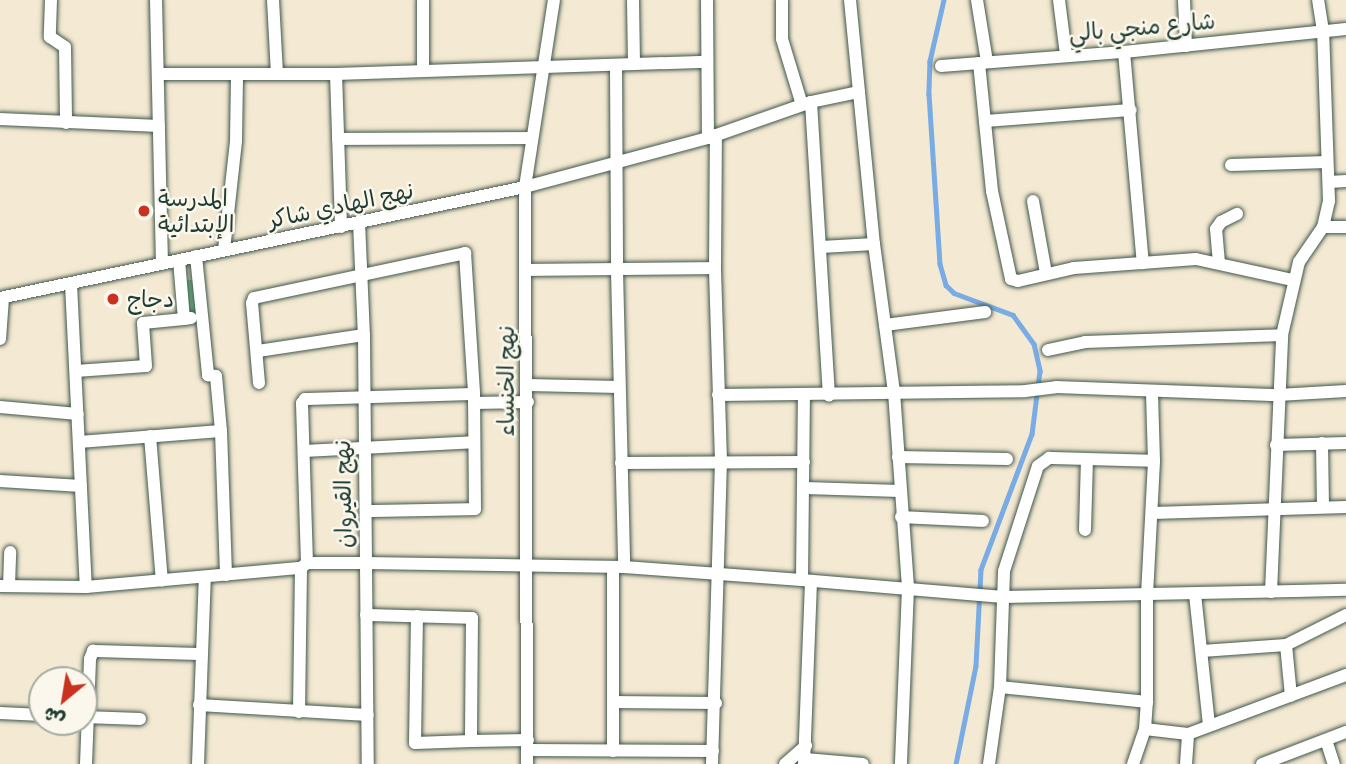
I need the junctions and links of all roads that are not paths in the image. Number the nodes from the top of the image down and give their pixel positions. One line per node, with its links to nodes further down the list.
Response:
1 (51, 0): 35 (street)
2 (156, 0): 26 (street)
3 (273, 0): 27 (street)
4 (423, 0): 25 (street)
5 (554, 0): 24 (street, نهج الخنساء)
6 (633, 0): 21 (street)
7 (707, 0): 19 (street)
8 (782, 0): 31 (street)
9 (850, 0): 30 (street)
10 (977, 0): 20 (street)
11 (1059, 0): 18 (street)
12 (1184, 0): 16 (street)
13 (1318, 0): 15 (street)
14 (1346, 29): 15 (street, شارع منجي بالي)
15 (1322, 31): 16 (street, شارع منجي بالي); 41 (street)
16 (1186, 46): 17 (street, شارع منجي بالي)
17 (1124, 52): 18 (street, شارع منجي بالي); 32 (street)
18 (1066, 55): 20 (street, شارع منجي بالي)
19 (707, 62): 21 (street); 37 (street)
20 (983, 62): 23 (street, شارع منجي بالي); 34 (street)
21 (634, 64): 22 (street)
22 (616, 65): 24 (street); 40 (street)
23 (941, 66)
24 (542, 67): 25 (street); 38 (street, نهج الخنساء)
25 (424, 71): 28 (street)
26 (158, 74): 29 (street); 36 (street)
27 (277, 74): 28 (street); 29 (street)
28 (336, 74): 39 (street)
29 (237, 75): 54 (street)
30 (859, 92): 31 (street, نهج الهادي شاكر); 52 (street)
31 (806, 104): 37 (street, نهج الهادي شاكر); 53 (street)
32 (1131, 110): 34 (street); 57 (street)
33 (0, 119): 35 (street)
34 (985, 121): 63 (street)
35 (66, 123): 36 (street)
36 (159, 126): 59 (street)
37 (712, 136): 40 (street, نهج الهادي شاكر); 60 (street)
38 (532, 138): 39 (street); 45 (street, نهج الخنساء)
39 (338, 139): 49 (street)
40 (617, 161): 45 (street, نهج الهادي شاكر); 62 (street)
41 (1326, 162): 42 (street); 44 (street)
42 (1231, 165)
43 (1346, 181): 44 (street)
44 (1329, 182): 50 (street)
45 (525, 187): 48 (street, نهج الهادي شاكر); 61 (street, نهج الخنساء)
46 (1033, 201): 63 (street)
47 (1237, 214): 58 (street)
48 (359, 222): 49 (street, نهج الهادي شاكر); 64 (street, نهج القيروان)
49 (341, 227): 54 (street, نهج الهادي شاكر)
50 (1323, 227): 51 (street); 65 (street)
51 (1346, 227)
52 (874, 244): 53 (street); 71 (street)
53 (821, 247): 84 (street)
54 (224, 250): 55 (street, نهج الهادي شاكر)
55 (197, 256): 56 (street, نهج الهادي شاكر); 69 (street)
56 (179, 260): 59 (street, نهج الهادي شاكر); 70 (street)
57 (1143, 263): 58 (street); 63 (street)
58 (1219, 263): 65 (street)
59 (162, 264): 66 (street, نهج الهادي شاكر)
60 (715, 268): 62 (street); 87 (street)
61 (526, 270): 62 (street); 79 (street, نهج الخنساء)
62 (617, 271): 80 (street)
63 (1046, 273)
64 (361, 277): 72 (street, نهج القيروان); 76 (street); 89 (street)
65 (1292, 280): 73 (street)
66 (71, 284): 67 (street, نهج الهادي شاكر); 77 (street)
67 (1, 298): 74 (street)
68 (985, 312): 71 (street)
69 (202, 317): 70 (street); 93 (street)
70 (184, 318): 77 (street)
71 (885, 325): 82 (street)
72 (364, 335): 76 (street); 86 (street, نهج القيروان)
73 (1282, 335): 75 (street); 85 (street)
74 (0, 339)
75 (1048, 350)
76 (258, 351): 78 (street)
77 (76, 371): 92 (street)
78 (260, 383)
79 (528, 385): 80 (street); 90 (street, نهج الخنساء)
80 (620, 387): 108 (street)
81 (1346, 391): 85 (street)
82 (894, 392): 83 (street); 84 (street); 102 (street)
83 (1152, 392): 85 (street); 106 (street)
84 (829, 395): 88 (street)
85 (1278, 395): 99 (street)
86 (364, 396): 89 (street); 100 (street, نهج القيروان); 101 (street)
87 (718, 396): 88 (street); 105 (street)
88 (804, 396): 107 (street)
89 (474, 399): 90 (street); 96 (street)
90 (528, 402): 123 (street, نهج الخنساء)
91 (0, 407): 92 (street)
92 (78, 414): 95 (street)
93 (221, 431): 94 (street); 126 (street)
94 (150, 436): 95 (street); 129 (street)
95 (79, 442): 110 (street)
96 (473, 442): 100 (street); 116 (street)
97 (1322, 443): 98 (street); 99 (street); 113 (street)
98 (1346, 443)
99 (1276, 445): 115 (street)
100 (363, 450): 101 (street); 116 (street, نهج القيروان)
101 (304, 451): 124 (street)
102 (898, 457): 103 (street); 112 (street)
103 (1007, 459)
104 (1087, 460): 106 (street); 120 (street); 138 (street)
105 (721, 461): 107 (street); 108 (street); 127 (street)
106 (1154, 461): 117 (street)
107 (804, 462): 111 (street)
108 (621, 463): 125 (street)
109 (0, 481): 110 (street)
110 (81, 486): 132 (street)
111 (805, 488): 112 (street); 130 (street)
112 (900, 491): 118 (street)
113 (1323, 507): 114 (street); 115 (street)
114 (1346, 507)
115 (1275, 509): 117 (street); 135 (street)
116 (366, 510): 122 (street, نهج القيروان)
117 (1153, 513): 137 (street)
118 (901, 517): 119 (street); 133 (street)
119 (983, 521)
120 (1085, 530)
121 (10, 552): 131 (street)
122 (365, 563): 123 (street); 124 (street); 139 (street, نهج القيروان)
123 (528, 564): 125 (street); 166 (street, نهج الخنساء)
124 (304, 566): 126 (street); 153 (street)
125 (618, 568): 127 (street); 149 (street)
126 (226, 575): 128 (street)
127 (719, 576): 130 (street); 151 (street)
128 (205, 577): 129 (street); 144 (street)
129 (162, 581): 132 (street)
130 (806, 582): 133 (street); 167 (street)
131 (4, 586): 132 (street)
132 (86, 587)
133 (908, 588): 138 (street); 178 (street)
134 (1346, 590): 135 (street)
135 (1271, 592): 136 (street)
136 (1195, 594): 137 (street); 143 (street)
137 (1147, 595): 138 (street); 150 (street)
138 (999, 597): 147 (street)
139 (366, 615): 141 (street); 156 (street, نهج القيروان)
140 (1346, 615): 142 (street)
141 (417, 616): 165 (street); 165 (street)
142 (1286, 645): 143 (street); 148 (street)
143 (1202, 651): 159 (street)
144 (201, 654): 145 (street); 152 (street)
145 (90, 666)
146 (1346, 675): 148 (street)
147 (1000, 687): 150 (street); 179 (street)
148 (1291, 696): 159 (street)
149 (613, 702): 151 (street); 168 (street)
150 (1147, 702): 160 (street)
151 (716, 703): 169 (street)
152 (199, 705): 153 (street); 173 (street)
153 (299, 712): 156 (street)
154 (0, 713): 155 (street)
155 (28, 714)
156 (368, 715): 174 (street, نهج القيروان)
157 (98, 717): 158 (street)
158 (141, 719)
159 (1209, 725): 162 (street)
160 (1145, 729): 162 (street); 180 (street)
161 (1346, 732): 164 (street)
162 (1188, 734): 181 (street)
163 (86, 736): 172 (street)
164 (1326, 740): 170 (street); 183 (street)
165 (471, 741): 166 (street)
166 (528, 745): 168 (street); 175 (street, نهج الخنساء)
167 (806, 746): 171 (street); 176 (street)
168 (613, 751): 169 (street)
169 (713, 758)
170 (1287, 760): 182 (street)
171 (805, 762): 177 (street)
172 (86, 764)
173 (198, 764)
174 (368, 764)
175 (527, 764)
176 (785, 764)
177 (863, 764)
178 (901, 764)
179 (989, 764)
180 (1133, 764)
181 (1186, 764)
182 (1262, 764)
183 (1334, 764)

